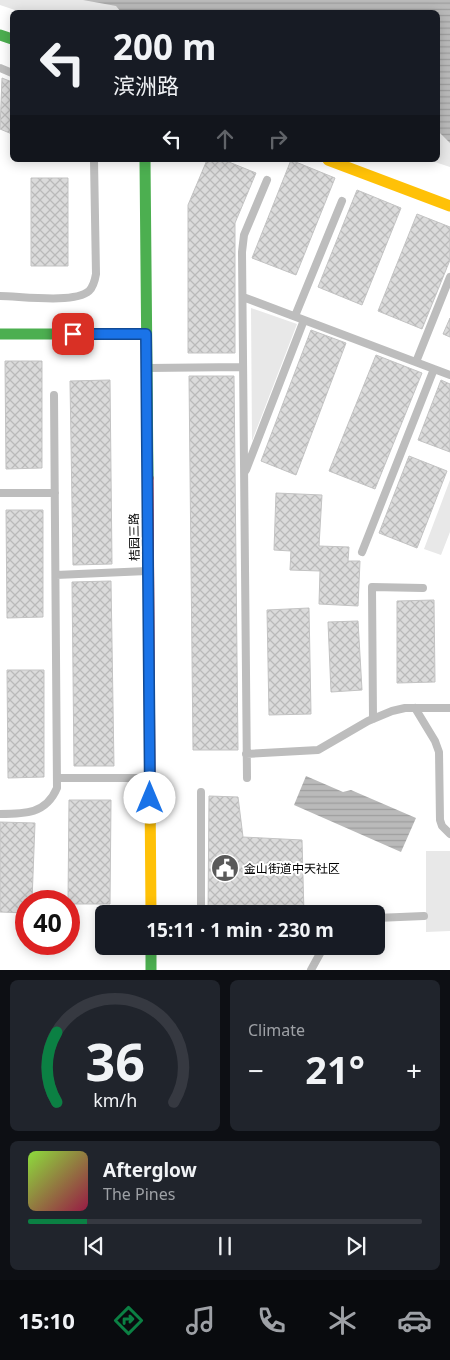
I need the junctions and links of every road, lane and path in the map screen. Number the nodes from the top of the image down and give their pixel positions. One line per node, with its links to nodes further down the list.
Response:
1 (94, 162): 8 (lane)
2 (144, 162): 13 (street, 桔园三路)
3 (333, 162): 6 (street)
4 (267, 180): 9 (lane)
5 (342, 201): 10 (lane)
6 (450, 206)
7 (450, 278): 14 (lane)
8 (0, 296)
9 (243, 297): 10 (lane); 15 (lane)
10 (295, 316): 11 (lane)
11 (304, 320): 14 (lane); 20 (lane)
12 (0, 334): 13 (street)
13 (146, 334): 16 (street, 桔园三路)
14 (416, 362): 17 (lane)
15 (244, 367): 16 (lane); 20 (lane)
16 (146, 368): 24 (street, 桔园三路)
17 (434, 369): 18 (lane); 23 (lane)
18 (450, 375)
19 (54, 395): 22 (lane)
20 (244, 474): 30 (lane)
21 (0, 493): 22 (lane)
22 (55, 493): 25 (lane)
23 (362, 552)
24 (148, 571): 25 (lane); 32 (street, 桔园三路)
25 (56, 575): 31 (lane)
26 (423, 588): 29 (lane)
27 (415, 708): 28 (lane); 29 (lane); 36 (lane)
28 (450, 708)
29 (373, 718): 30 (lane)
30 (246, 754): 33 (lane)
31 (58, 778): 32 (lane); 35 (lane)
32 (150, 778): 37 (street, 桔园三路)
33 (246, 778)
34 (201, 792): 38 (lane)
35 (0, 814)
36 (450, 834)
37 (151, 905)
38 (201, 905)
39 (424, 916): 40 (lane)
40 (385, 918)
41 (151, 955): 43 (street)
42 (319, 955): 44 (lane)
43 (151, 970)
44 (311, 970)

